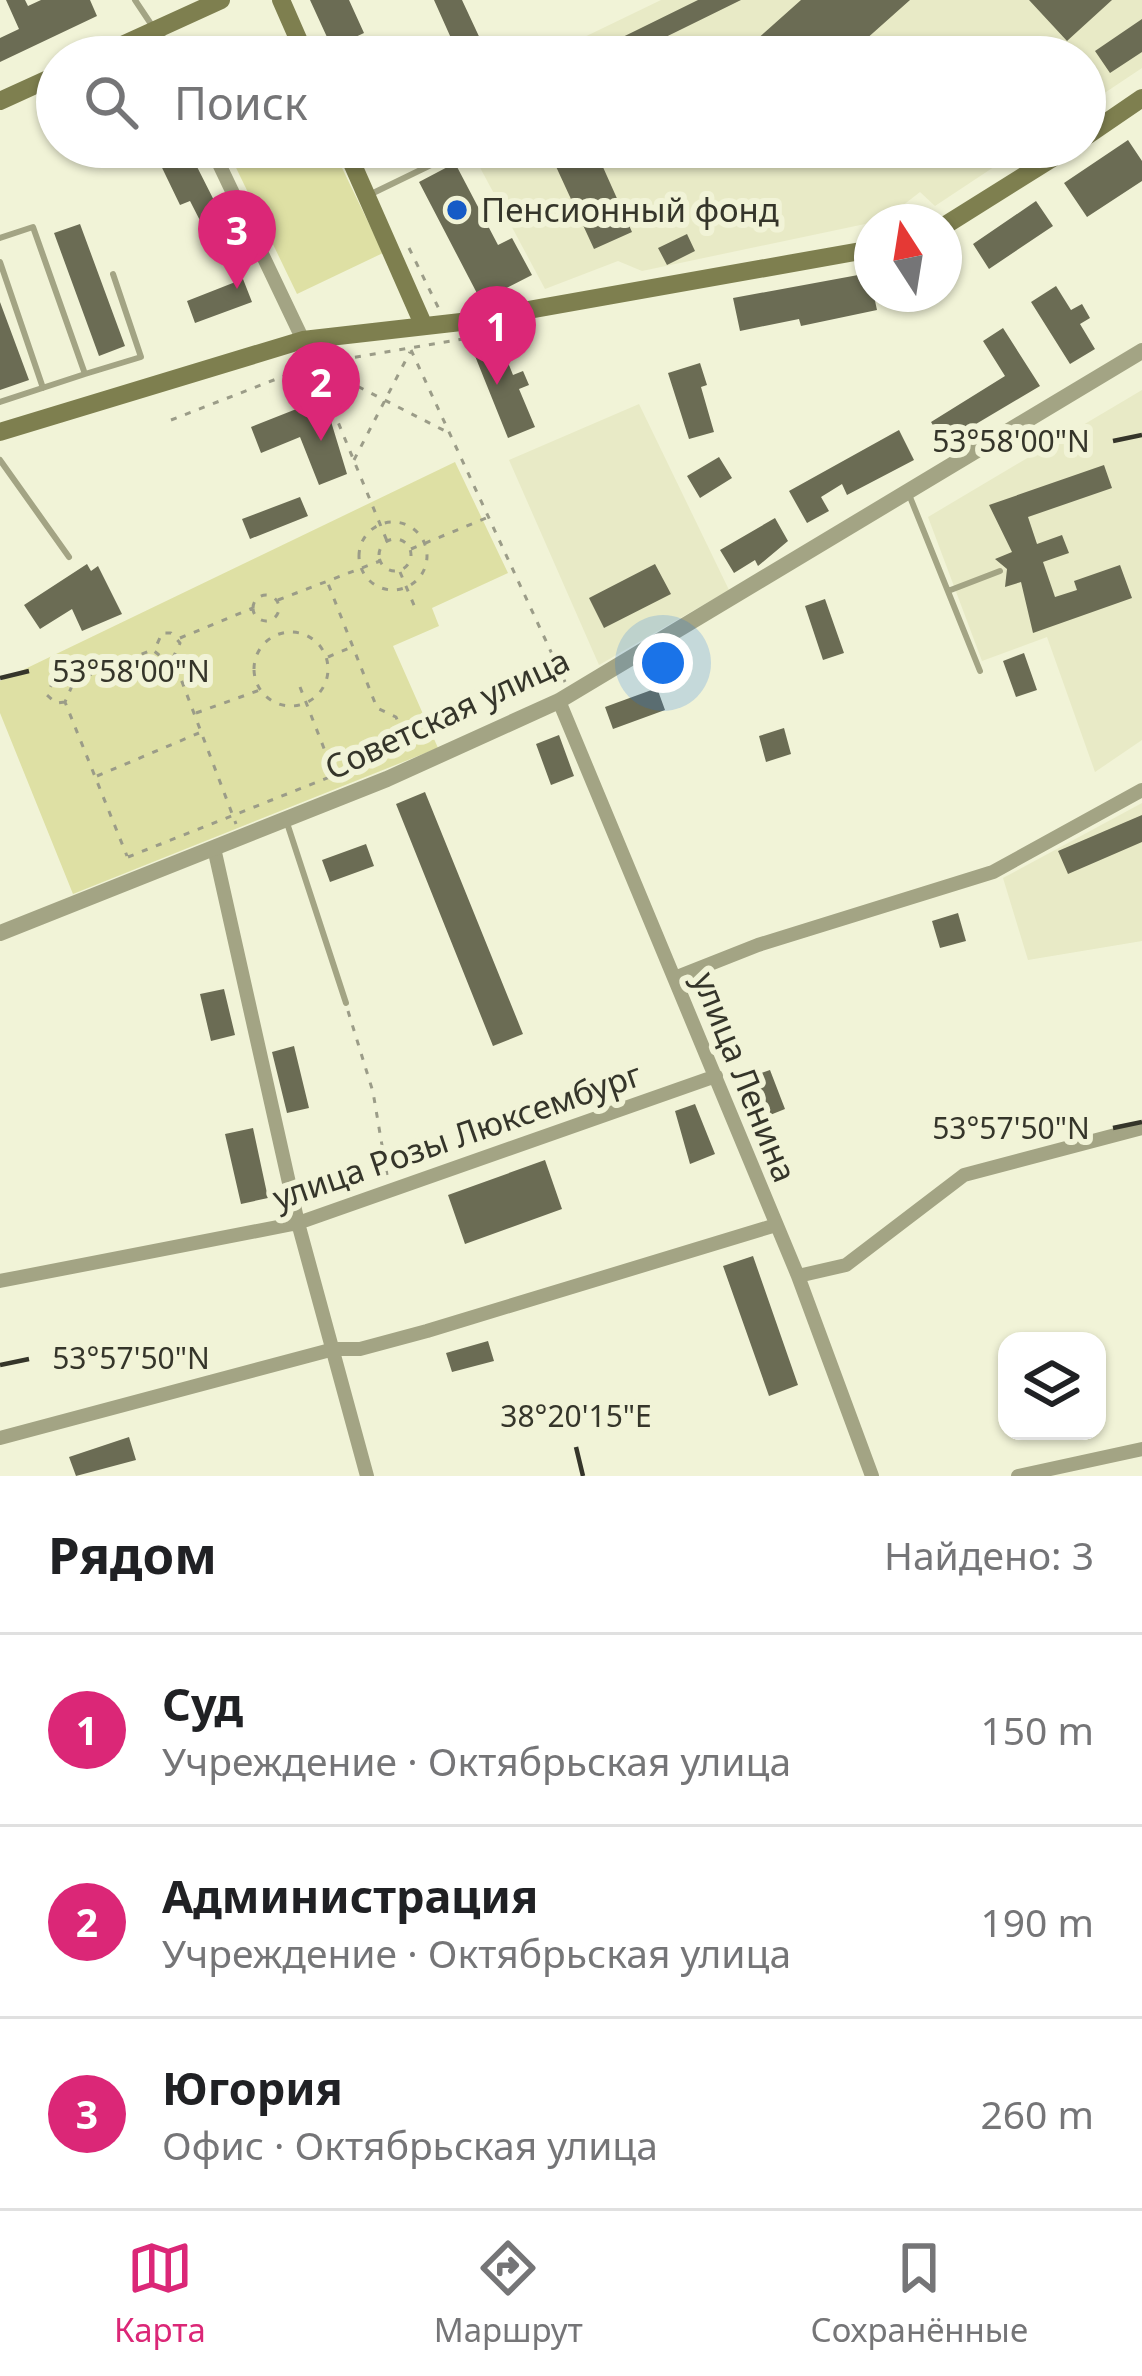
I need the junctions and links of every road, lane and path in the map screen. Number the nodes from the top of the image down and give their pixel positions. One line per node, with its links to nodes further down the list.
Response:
1 (135, 0): 4 (lane)
2 (221, 0): 4 (main road)
3 (281, 0): 7 (main road)
4 (155, 30): 5 (main road); 6 (street)
5 (142, 36)
6 (158, 36)
7 (297, 36)
8 (36, 85): 10 (main road)
9 (1142, 100): 11 (main road)
10 (0, 101)
11 (1106, 123)
12 (221, 168): 25 (street)
13 (355, 168): 16 (main road)
14 (425, 168): 16 (lane)
15 (1037, 168): 17 (main road)
16 (367, 196): 24 (main road)
17 (962, 215)
18 (0, 238): 29 (lane)
19 (409, 249): 23 (path)
20 (854, 252): 23 (main road)
21 (0, 262): 30 (lane)
22 (113, 274): 29 (lane)
23 (461, 322): 24 (main road); 26 (path)
24 (423, 324): 25 (main road)
25 (303, 340): 28 (path); 34 (main road)
26 (411, 350): 28 (path); 31 (path); 35 (path)
27 (1142, 351): 38 (street, Советская улица)
28 (315, 364): 31 (path); 33 (path); 37 (path)
29 (85, 374): 30 (lane)
30 (43, 388): 32 (lane)
31 (385, 400): 35 (path); 37 (path)
32 (0, 402)
33 (171, 420)
34 (0, 432)
35 (450, 434): 39 (path)
36 (0, 460): 44 (lane)
37 (354, 460): 40 (path)
38 (908, 494): 51 (lane); 64 (street, Советская улица)
39 (489, 517): 42 (path); 64 (path)
40 (380, 524): 41 (path); 42 (path); 46 (path)
41 (387, 541): 43 (path); 45 (path)
42 (425, 544): 43 (path); 50 (path)
43 (410, 550): 47 (path)
44 (69, 557)
45 (380, 561): 46 (path); 47 (path)
46 (361, 568): 49 (path); 50 (path)
47 (400, 570): 50 (path)
48 (1000, 571): 51 (lane)
49 (327, 581): 52 (path); 56 (path)
50 (406, 587): 54 (path)
51 (948, 591): 60 (lane)
52 (278, 600): 53 (path); 53 (path)
53 (253, 608): 55 (path)
54 (416, 610)
55 (178, 638): 57 (path); 58 (path)
56 (353, 647): 59 (path); 69 (path)
57 (154, 649): 58 (path); 61 (path)
58 (173, 658): 67 (path)
59 (326, 658): 63 (path); 66 (path)
60 (980, 671)
61 (70, 682): 65 (path); 65 (path)
62 (300, 687): 66 (path)
63 (260, 690): 66 (path); 67 (path)
64 (565, 698): 73 (street, Советская улица); 77 (street, улица Ленина)
65 (65, 702): 70 (path)
66 (306, 703): 69 (path)
67 (194, 714): 68 (path)
68 (201, 732): 70 (path); 72 (path)
69 (334, 775): 72 (path)
70 (95, 777): 72 (path)
71 (1142, 790): 77 (street)
72 (233, 815): 74 (path)
73 (285, 820): 74 (street, Советская улица); 78 (lane)
74 (241, 837): 75 (street, Советская улица)
75 (214, 848): 76 (street, Советская улица); 82 (street)
76 (0, 933)
77 (676, 977): 79 (street, улица Ленина)
78 (346, 1003): 81 (path)
79 (716, 1076): 81 (street, улица Розы Люксембург); 83 (street, улица Ленина)
80 (1142, 1128): 84 (street)
81 (391, 1190): 82 (street, улица Розы Люксембург)
82 (298, 1222): 85 (street, улица Розы Люксембург); 86 (street)
83 (776, 1226): 84 (street, улица Ленина); 86 (street)
84 (798, 1276): 90 (street, улица Ленина)
85 (0, 1281)
86 (334, 1349): 87 (street); 89 (street)
87 (0, 1438)
88 (1142, 1449): 91 (street)
89 (367, 1476)
90 (872, 1476)
91 (1018, 1476)

